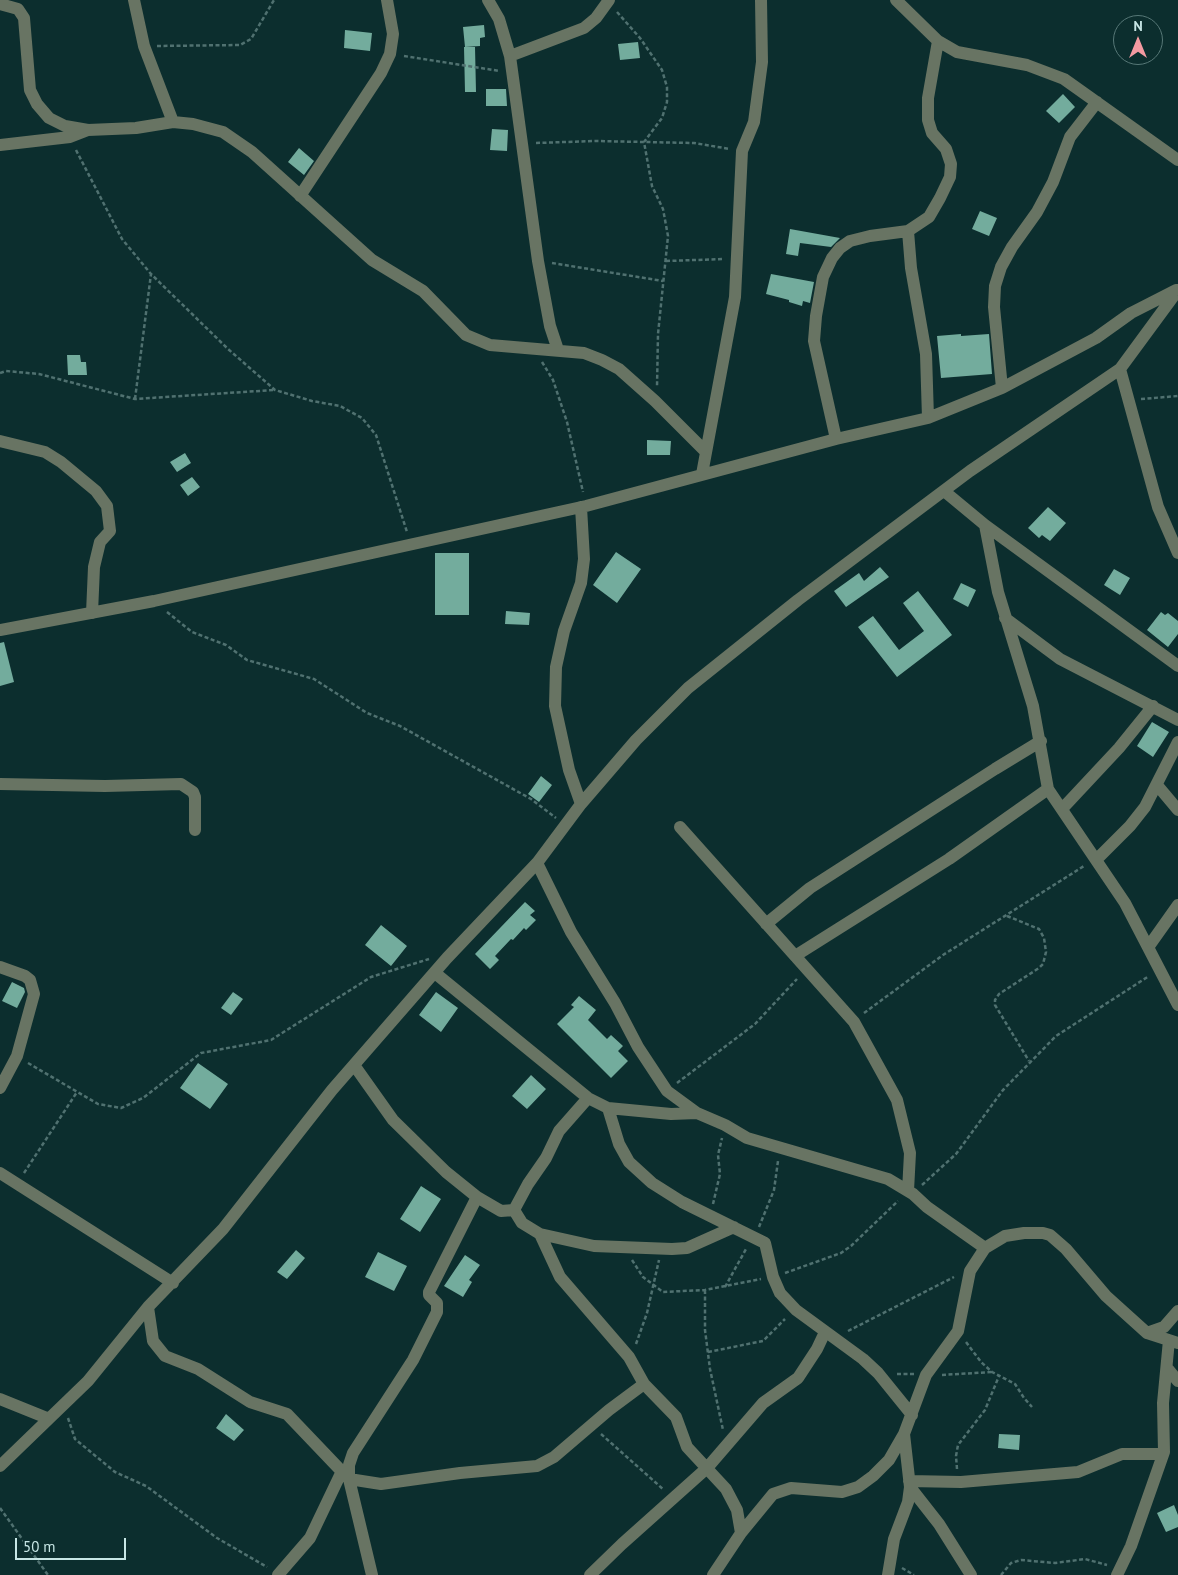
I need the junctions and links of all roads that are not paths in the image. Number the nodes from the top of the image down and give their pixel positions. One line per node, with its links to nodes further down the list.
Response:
1 (134, 0): 11 (street)
2 (387, 0): 15 (street)
3 (488, 0): 9 (street)
4 (762, 0): 24 (street)
5 (896, 0): 8 (street)
6 (608, 1): 9 (street)
7 (0, 4): 12 (street)
8 (938, 41): 10 (street); 16 (street)
9 (510, 56): 18 (street)
10 (1097, 102): 14 (street); 20 (street)
11 (173, 122): 12 (street); 15 (street)
12 (88, 130): 13 (street)
13 (0, 145)
14 (1178, 160)
15 (300, 196): 18 (street)
16 (908, 231): 21 (street); 22 (street)
17 (1178, 290): 19 (street); 20 (street)
18 (558, 350): 24 (street)
19 (1120, 369): 26 (street); 29 (street)
20 (1002, 388): 21 (street)
21 (928, 418): 22 (street)
22 (836, 439): 25 (street)
23 (0, 441): 30 (street)
24 (705, 451): 25 (street)
25 (702, 474): 27 (street)
26 (944, 491): 28 (street); 41 (street)
27 (584, 506): 30 (street); 41 (street)
28 (985, 525): 31 (street); 33 (street)
29 (1178, 553)
30 (92, 613): 32 (street)
31 (1005, 618): 34 (street); 36 (street)
32 (0, 630)
33 (1178, 666)
34 (1153, 706): 35 (street); 42 (street)
35 (1178, 720)
36 (1041, 741): 40 (street); 49 (street)
37 (1178, 742): 39 (street)
38 (0, 784): 45 (street)
39 (1158, 785): 43 (street); 46 (street)
40 (1048, 789): 42 (street); 51 (street)
41 (581, 804): 47 (street)
42 (1062, 809): 46 (street)
43 (1178, 810)
44 (680, 827): 49 (street)
45 (195, 830)
46 (1096, 858): 50 (street)
47 (537, 863): 53 (street); 59 (street)
48 (1178, 905): 50 (street)
49 (766, 924): 51 (street)
50 (1149, 946): 54 (street)
51 (795, 956): 61 (street)
52 (0, 967): 56 (street)
53 (435, 973): 55 (street); 57 (street)
54 (1178, 1005)
55 (354, 1065): 62 (street); 67 (street)
56 (0, 1088)
57 (588, 1098): 58 (street); 63 (street)
58 (608, 1108): 59 (street); 64 (street)
59 (697, 1112): 61 (street)
60 (0, 1173): 67 (street)
61 (911, 1192): 66 (street)
62 (477, 1197): 63 (street); 83 (street)
63 (514, 1210): 65 (street)
64 (734, 1227): 65 (street); 71 (street)
65 (540, 1234): 75 (street)
66 (985, 1248): 70 (street); 77 (street)
67 (173, 1283): 68 (street)
68 (148, 1306): 78 (street); 83 (street)
69 (1178, 1312): 70 (street)
70 (1147, 1333): 72 (street)
71 (829, 1335): 77 (street); 82 (street)
72 (1173, 1342): 73 (street)
73 (1167, 1368): 74 (street); 80 (street)
74 (1178, 1382)
75 (644, 1384): 82 (street); 83 (street)
76 (0, 1399): 78 (street)
77 (912, 1415): 79 (street)
78 (47, 1418): 81 (street)
79 (904, 1434): 84 (street); 85 (street)
80 (1163, 1454): 84 (street); 86 (street)
81 (0, 1466)
82 (707, 1468): 85 (street); 89 (street)
83 (345, 1475): 87 (street); 88 (street)
84 (909, 1484): 91 (street); 92 (street)
85 (741, 1533): 90 (street)
86 (1118, 1572)
87 (279, 1574)
88 (372, 1575)
89 (590, 1575)
90 (713, 1575)
91 (888, 1575)
92 (971, 1575)

